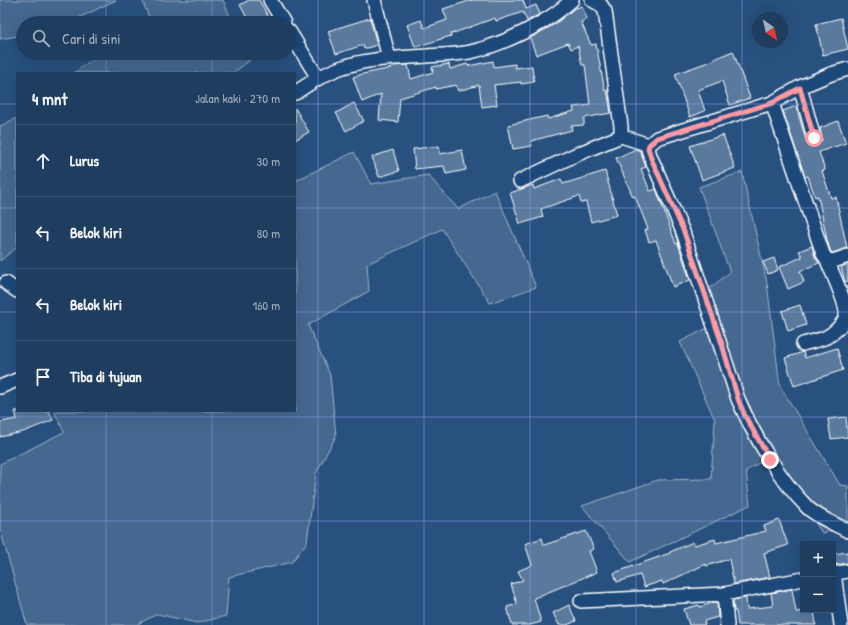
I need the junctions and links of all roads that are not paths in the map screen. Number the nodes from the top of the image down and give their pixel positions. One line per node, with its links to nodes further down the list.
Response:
1 (270, 0): 5 (street)
2 (374, 0): 7 (street)
3 (572, 0): 7 (street)
4 (601, 2): 13 (street)
5 (280, 16)
6 (296, 42): 9 (street)
7 (389, 58): 9 (street)
8 (848, 69): 10 (street)
9 (318, 78): 11 (street)
10 (800, 88): 12 (street); 14 (street)
11 (296, 92)
12 (772, 103): 15 (street); 18 (street)
13 (621, 136): 15 (street); 16 (street)
14 (814, 138)
15 (649, 145): 25 (street)
16 (520, 181)
17 (848, 256): 18 (street)
18 (827, 260): 21 (street)
19 (6, 283): 20 (street)
20 (16, 289)
21 (846, 305): 22 (street)
22 (803, 344)
23 (16, 380): 24 (street)
24 (0, 387)
25 (848, 531)
26 (848, 571): 27 (street)
27 (836, 574)
28 (834, 577): 33 (street)
29 (800, 580): 30 (street)
30 (724, 594): 31 (street); 32 (street)
31 (581, 602)
32 (727, 625)
33 (841, 625)

